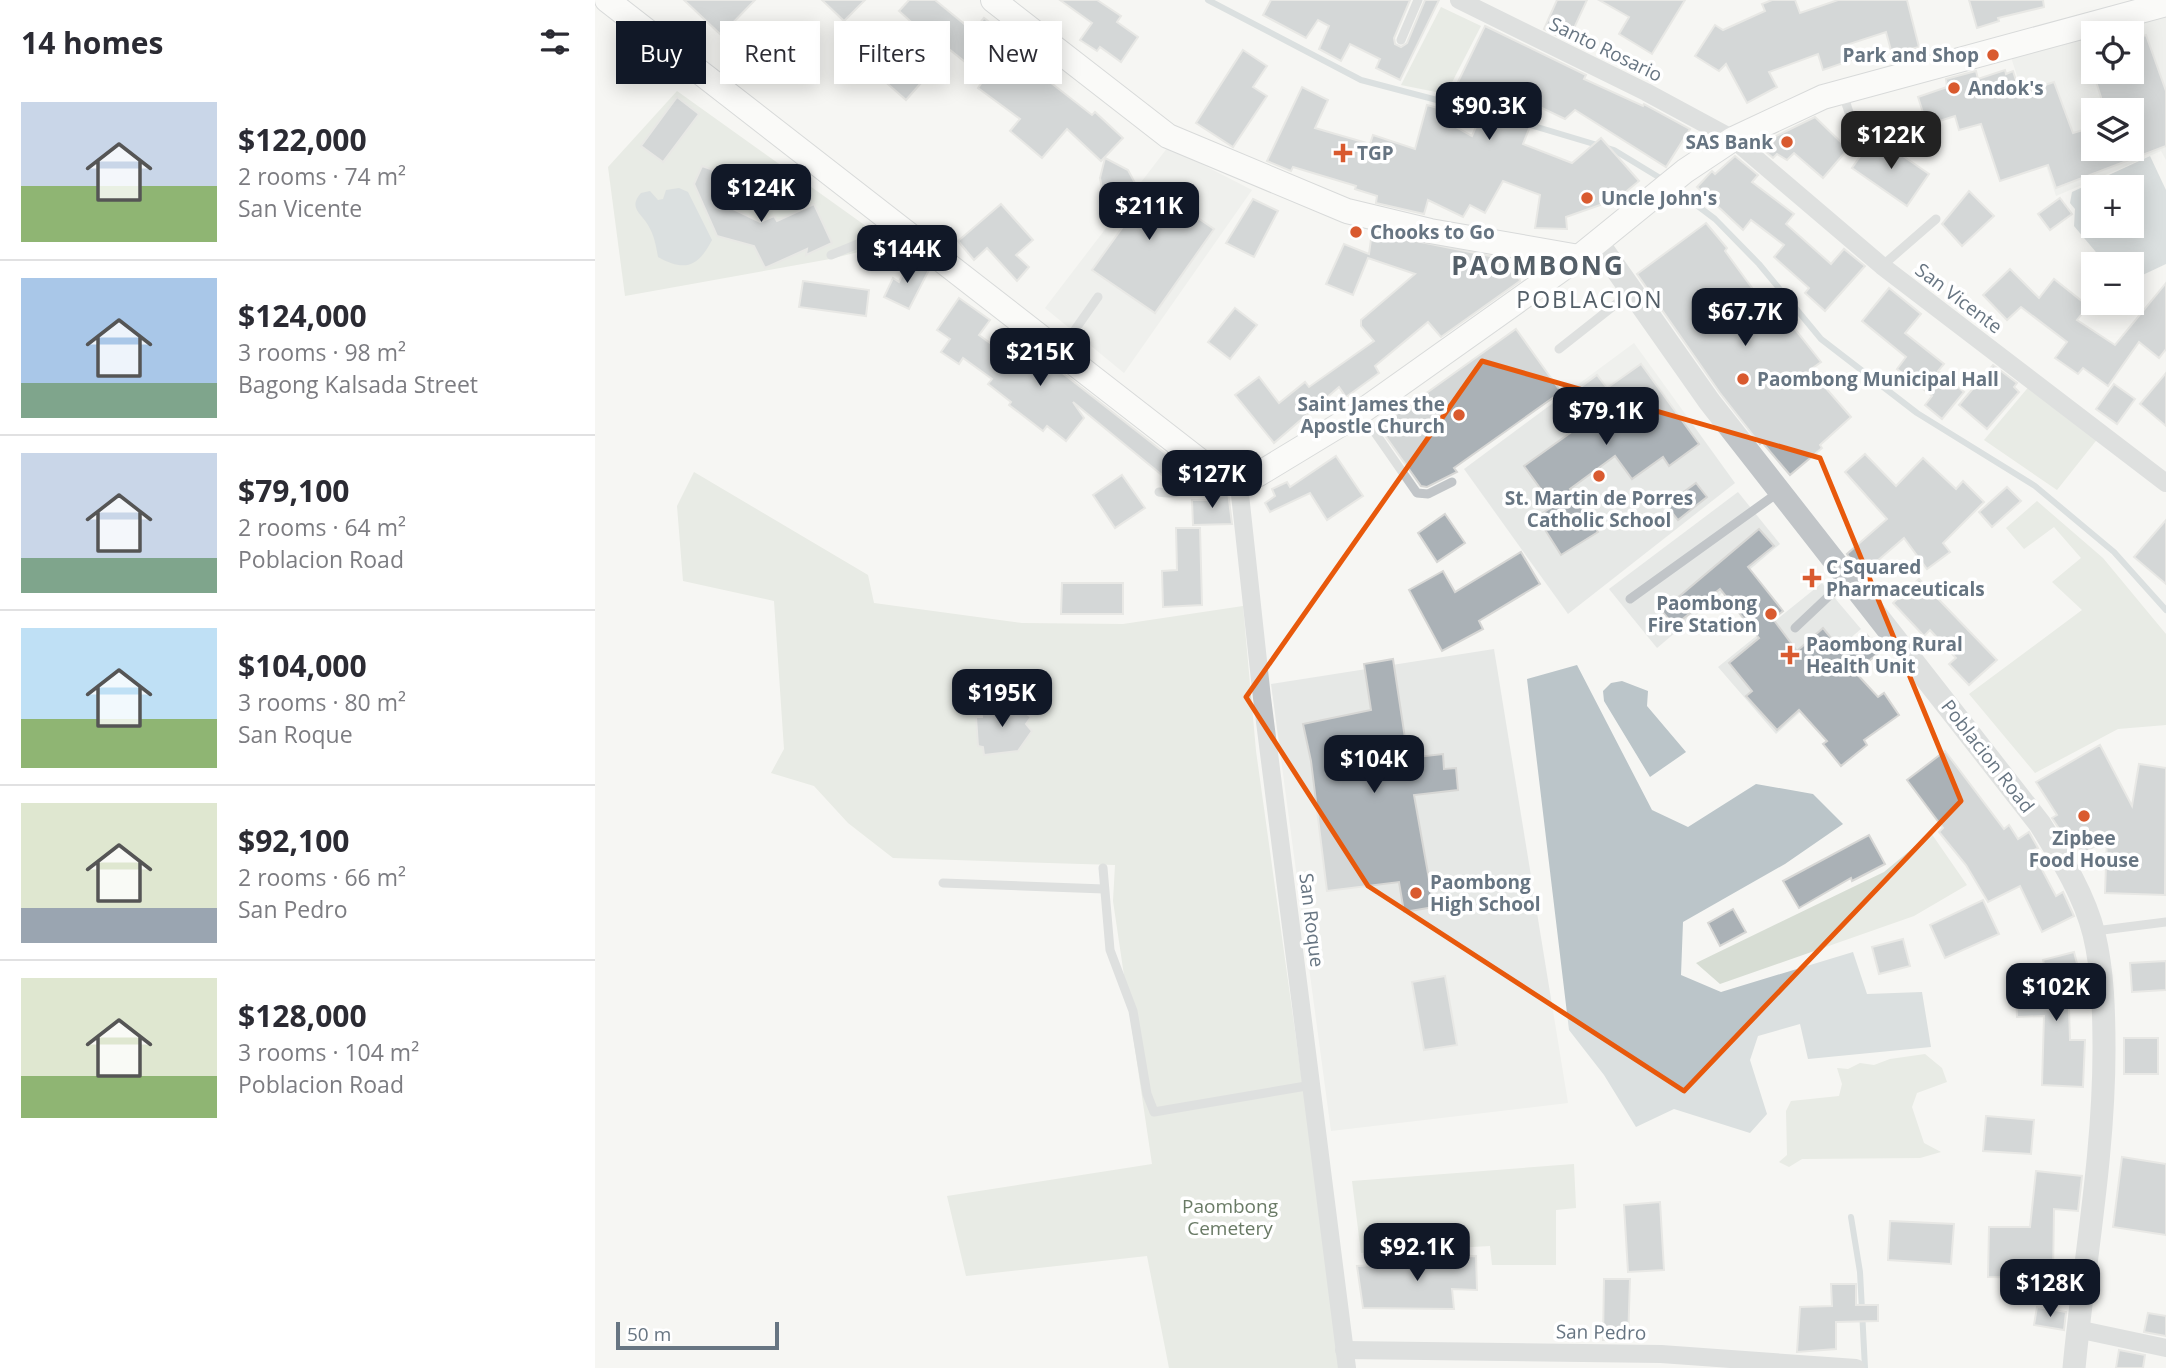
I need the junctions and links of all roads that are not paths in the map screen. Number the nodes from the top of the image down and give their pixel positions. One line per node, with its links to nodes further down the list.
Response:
1 (993, 0): 12 (main road)
2 (1418, 0): 6 (lane)
3 (1459, 0): 9 (street, Santo Rosario)
4 (620, 7): 11 (main road)
5 (2164, 7): 7 (main road)
6 (1401, 40)
7 (1842, 92): 8 (lane); 9 (main road)
8 (1857, 137)
9 (1733, 139): 12 (main road); 14 (street, San Vicente)
10 (1936, 219): 14 (lane)
11 (899, 227): 13 (lane); 18 (main road)
12 (1589, 250): 15 (street, Poblacion Road); 19 (main road)
13 (831, 255)
14 (1882, 266): 23 (street, San Vicente)
15 (1632, 292): 17 (lane); 24 (street, Poblacion Road)
16 (1097, 297): 18 (lane)
17 (1559, 349)
18 (1059, 353): 20 (main road)
19 (1361, 412): 21 (main road); 22 (lane)
20 (1200, 461): 21 (main road); 25 (lane)
21 (1238, 476): 34 (street, San Roque)
22 (1452, 482)
23 (2166, 483)
24 (1781, 490): 26 (street, Poblacion Road); 27 (lane)
25 (1159, 492)
26 (1849, 577): 28 (lane); 33 (street, Poblacion Road)
27 (1630, 599)
28 (1795, 628)
29 (1103, 869): 31 (lane)
30 (943, 883): 31 (lane)
31 (1104, 888): 34 (lane)
32 (2166, 922): 33 (lane)
33 (2093, 931): 35 (street, Poblacion Road)
34 (1313, 1085): 37 (street, San Roque)
35 (2077, 1329): 36 (street); 40 (street, Poblacion Road)
36 (2166, 1348)
37 (1345, 1359): 38 (street, San Pedro)
38 (1661, 1361): 39 (street, San Pedro)
39 (1856, 1368)
40 (2074, 1368)

